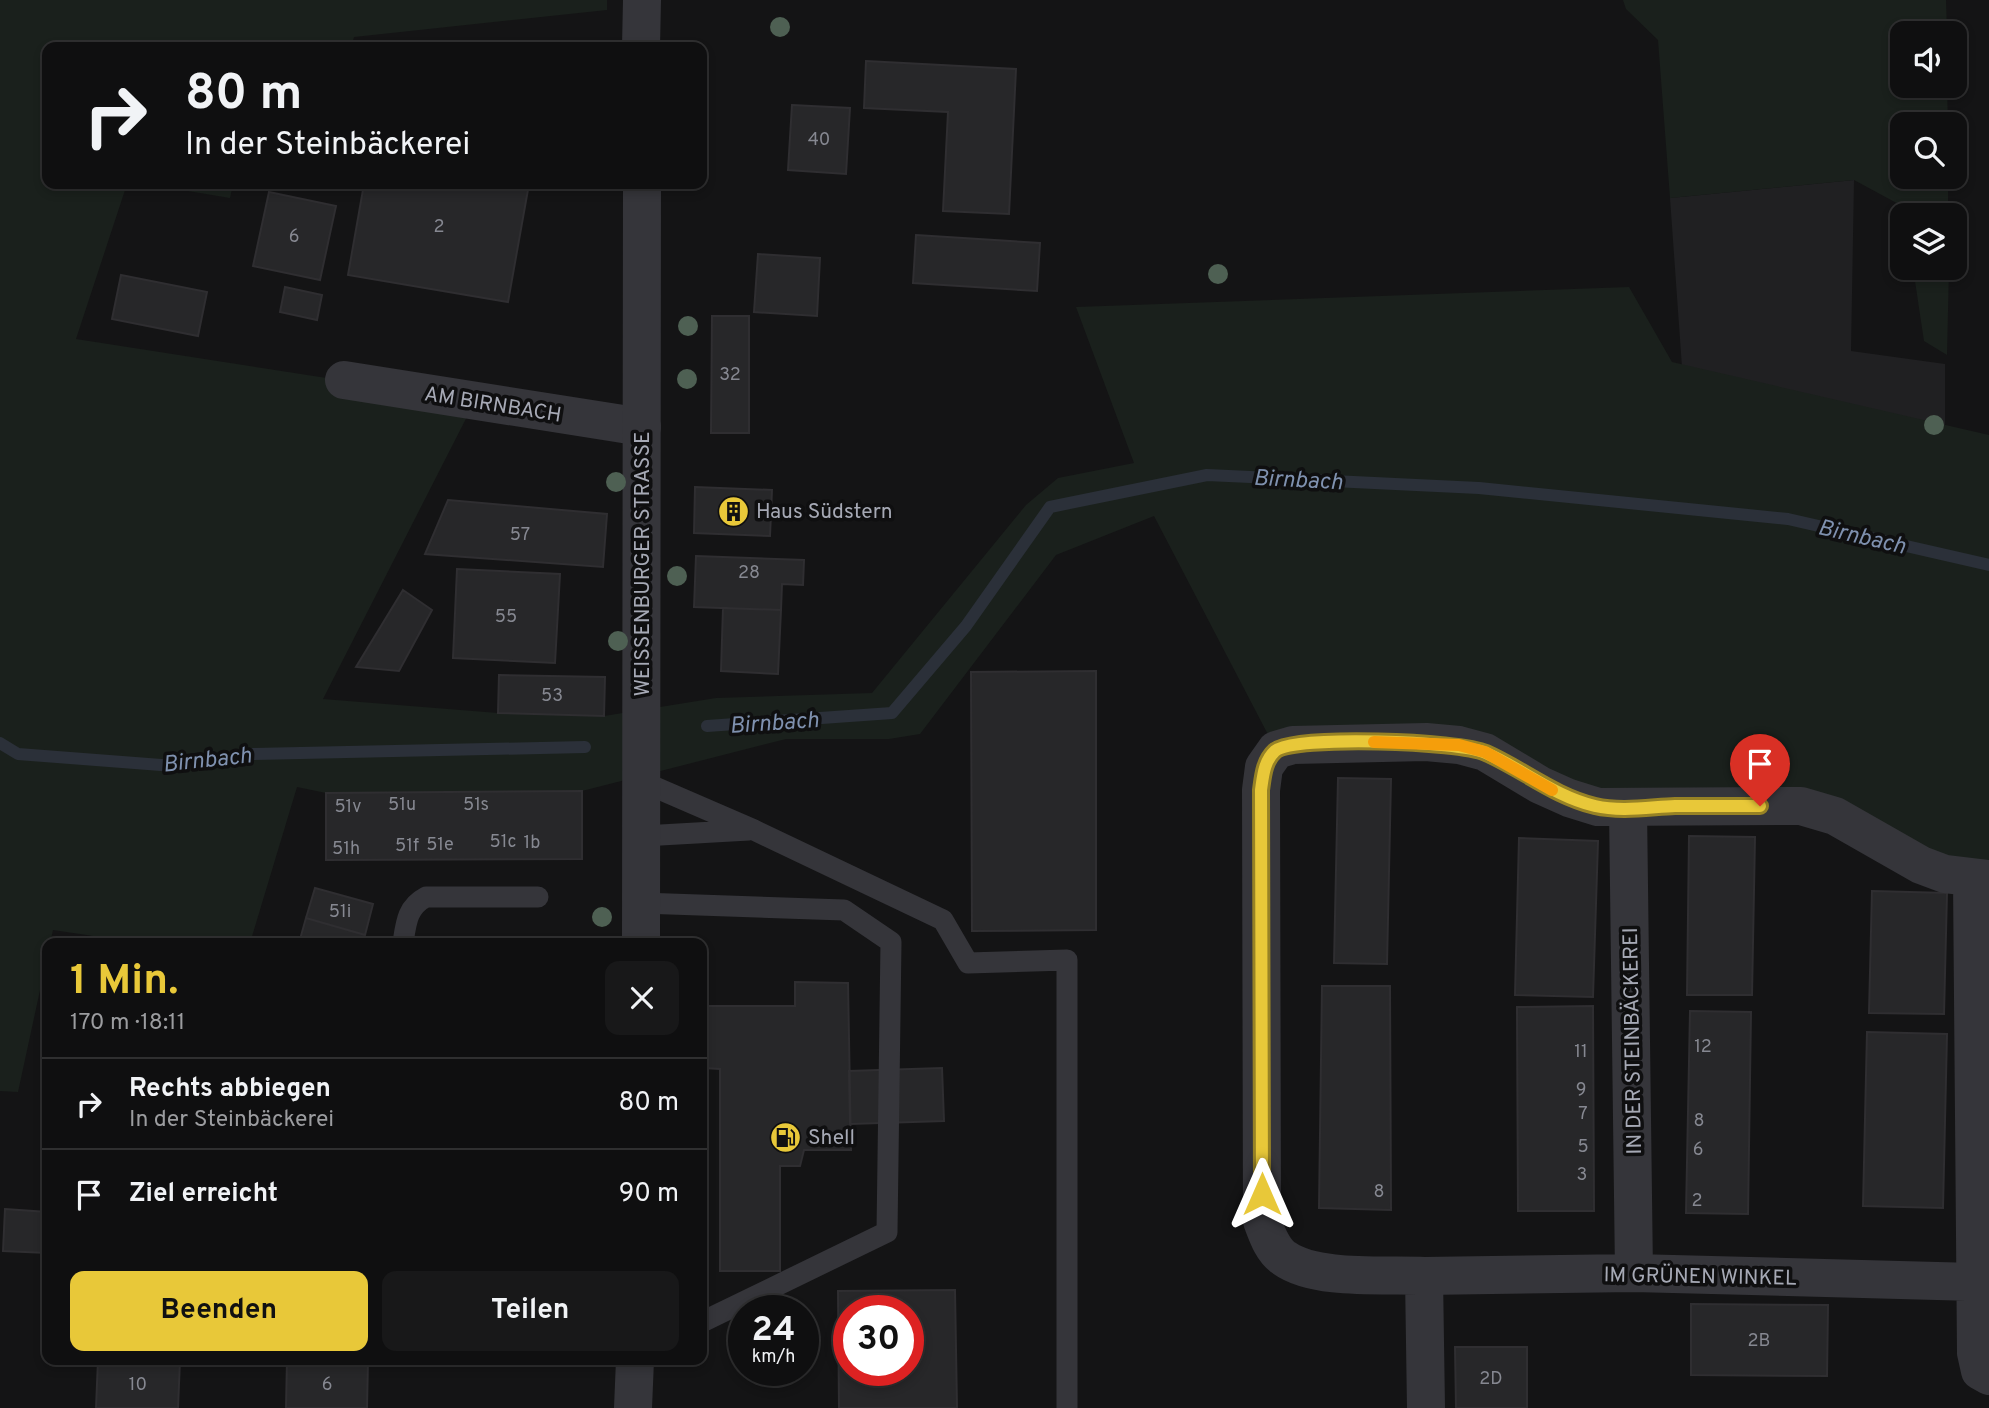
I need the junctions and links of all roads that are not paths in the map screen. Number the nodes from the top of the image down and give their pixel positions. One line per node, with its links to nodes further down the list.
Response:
1 (642, 0): 2 (street)
2 (641, 42)
3 (642, 189): 5 (street, WEISSENBURGER STRASSE)
4 (344, 380): 5 (street, AM BIRNBACH)
5 (642, 427): 6 (street, WEISSENBURGER STRASSE)
6 (643, 782): 8 (lane); 9 (street, WEISSENBURGER STRASSE)
7 (1628, 808): 10 (street); 15 (street, IN DER STEINBÄCKEREI); 16 (street, IM GRÜNEN WINKEL)
8 (754, 830): 9 (lane); 22 (lane)
9 (643, 836): 12 (street, WEISSENBURGER STRASSE)
10 (1981, 879): 17 (street)
11 (538, 897): 13 (lane)
12 (641, 903): 14 (street, WEISSENBURGER STRASSE); 18 (lane)
13 (404, 938)
14 (640, 938)
15 (1634, 1273): 16 (street, IM GRÜNEN WINKEL); 17 (street, IM GRÜNEN WINKEL)
16 (1424, 1276): 23 (street)
17 (1975, 1282): 20 (street)
18 (707, 1320)
19 (635, 1365): 21 (street)
20 (1989, 1376)
21 (633, 1408)
22 (1067, 1408)
23 (1426, 1408)

